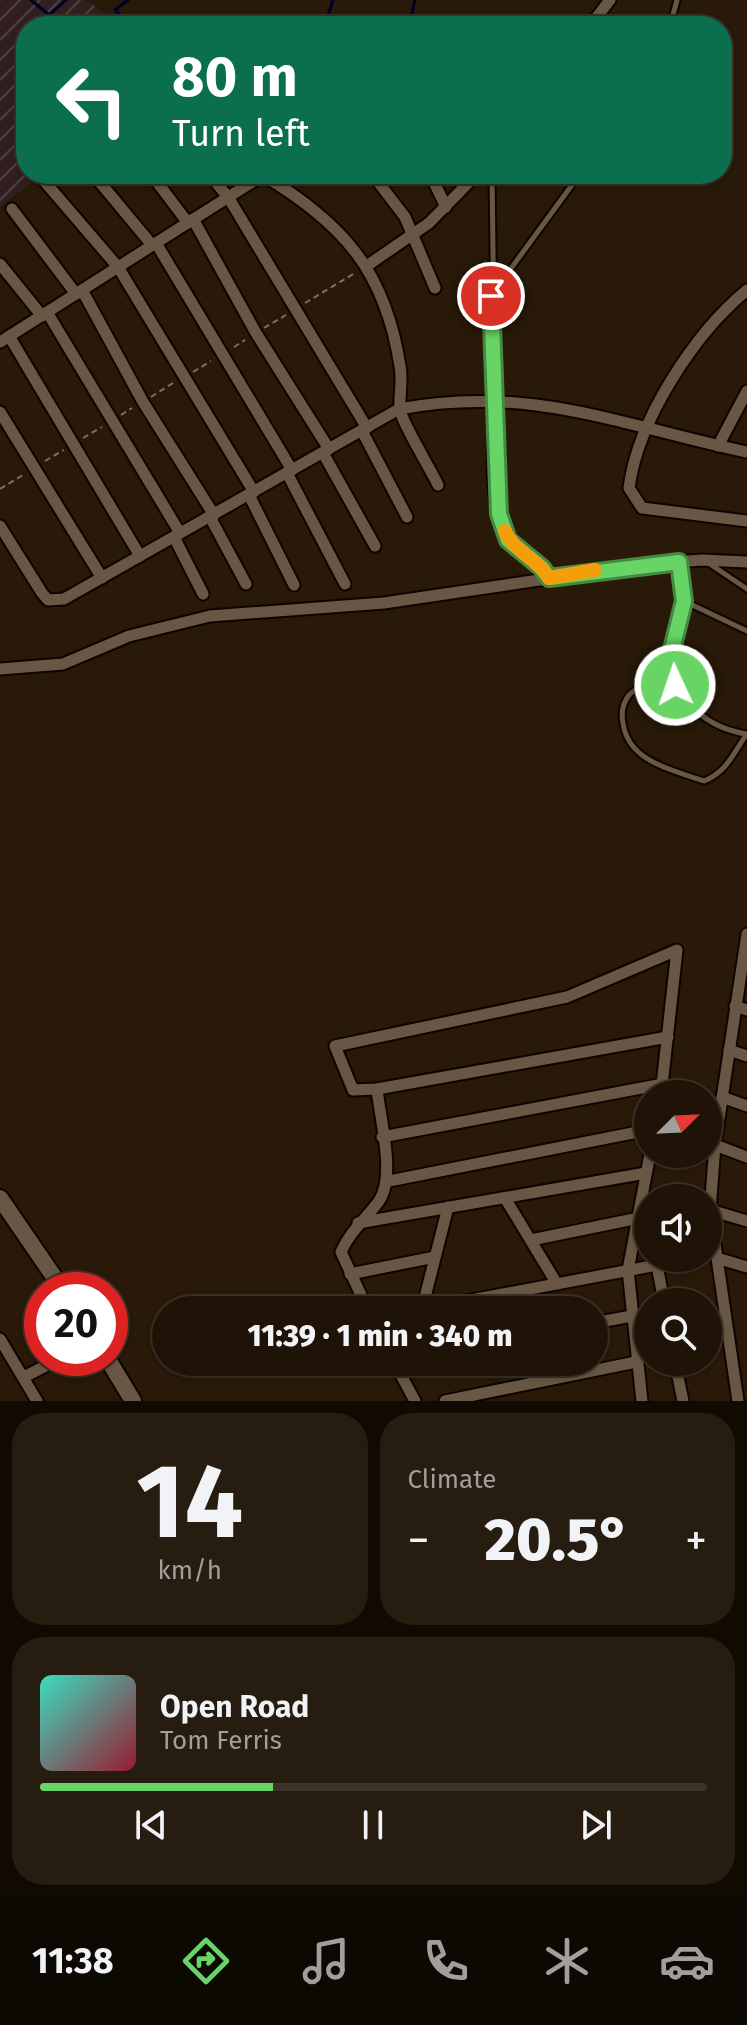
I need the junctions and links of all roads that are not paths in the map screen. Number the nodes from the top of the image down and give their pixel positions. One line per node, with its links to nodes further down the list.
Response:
1 (610, 0): 2 (street)
2 (598, 16)
3 (47, 184): 22 (street)
4 (102, 184): 19 (street)
5 (159, 184): 17 (street)
6 (217, 184): 14 (street)
7 (247, 184): 14 (street)
8 (276, 184): 21 (street)
9 (380, 184): 18 (street)
10 (435, 184): 15 (street)
11 (468, 184): 15 (street)
12 (492, 184): 26 (lane)
13 (572, 184): 26 (lane)
14 (228, 197): 17 (street); 34 (street)
15 (446, 207): 18 (street)
16 (12, 209): 25 (street)
17 (190, 221): 19 (street); 36 (street)
18 (412, 235): 21 (street); 23 (street)
19 (154, 244): 22 (street); 38 (street)
20 (0, 264): 27 (street)
21 (368, 265): 31 (street)
22 (118, 267): 25 (street); 40 (street)
23 (435, 288)
24 (747, 290): 33 (street)
25 (79, 292): 27 (street); 41 (street)
26 (491, 296): 30 (lane)
27 (44, 314): 28 (street); 45 (street)
28 (3, 338): 47 (street)
29 (747, 391): 35 (street)
30 (495, 400): 31 (street); 33 (street); 52 (street)
31 (399, 409): 34 (street); 39 (street)
32 (0, 412): 51 (street)
33 (647, 426): 35 (street); 43 (street)
34 (364, 429): 36 (street); 42 (street)
35 (718, 446): 37 (street)
36 (326, 451): 38 (street); 46 (street)
37 (747, 452)
38 (289, 472): 40 (street); 54 (street)
39 (438, 485)
40 (251, 493): 41 (street); 55 (street)
41 (212, 516): 45 (street); 53 (street)
42 (407, 517)
43 (747, 521)
44 (0, 526): 51 (street)
45 (177, 535): 47 (street); 57 (street)
46 (375, 546)
47 (140, 556): 51 (street)
48 (702, 560): 49 (street); 50 (street); 56 (lane)
49 (679, 562): 52 (street); 58 (lane)
50 (747, 562)
51 (102, 578)
52 (549, 578): 60 (street)
53 (246, 584)
54 (345, 584)
55 (294, 585)
56 (747, 589)
57 (203, 594)
58 (684, 601): 59 (lane); 61 (lane)
59 (747, 631)
60 (0, 669)
61 (667, 670): 62 (lane); 62 (lane)
62 (746, 734)
63 (747, 934): 64 (street)
64 (744, 967): 65 (street)
65 (741, 1008): 67 (street)
66 (668, 1037): 69 (street); 70 (street); 70 (street)
67 (729, 1050): 68 (street); 72 (street)
68 (747, 1056)
69 (663, 1080)
70 (377, 1089): 75 (street)
71 (634, 1094): 75 (street)
72 (722, 1097): 73 (street)
73 (747, 1106)
74 (634, 1133): 80 (street)
75 (382, 1137): 80 (street)
76 (722, 1148): 77 (street)
77 (747, 1157)
78 (647, 1168): 79 (street)
79 (646, 1173): 81 (street); 83 (street)
80 (389, 1181): 88 (street)
81 (644, 1184)
82 (0, 1198): 96 (main road)
83 (505, 1198): 84 (street); 89 (street)
84 (448, 1207): 88 (street); 91 (street)
85 (722, 1214): 87 (street)
86 (634, 1219): 89 (street)
87 (747, 1221)
88 (358, 1223): 98 (street)
89 (531, 1240): 99 (street)
90 (634, 1242): 95 (street)
91 (435, 1257): 98 (street); 101 (street)
92 (722, 1260): 93 (street)
93 (747, 1267)
94 (634, 1268): 95 (street)
95 (628, 1270): 99 (street); 103 (street)
96 (51, 1272)
97 (719, 1272): 108 (street)
98 (350, 1274): 100 (street)
99 (557, 1284): 102 (street)
100 (361, 1296)
101 (424, 1296)
102 (494, 1296)
103 (632, 1316): 104 (street); 106 (street)
104 (608, 1320)
105 (0, 1339): 114 (street)
106 (634, 1339)
107 (634, 1362): 118 (street)
108 (732, 1362): 109 (street); 121 (street)
109 (747, 1366)
110 (118, 1376): 116 (main road)
111 (402, 1376): 117 (street)
112 (638, 1376): 119 (street)
113 (678, 1376): 120 (street)
114 (24, 1377): 115 (street)
115 (37, 1401)
116 (133, 1401)
117 (415, 1401)
118 (445, 1401)
119 (642, 1401)
120 (683, 1401)
121 (738, 1401)

